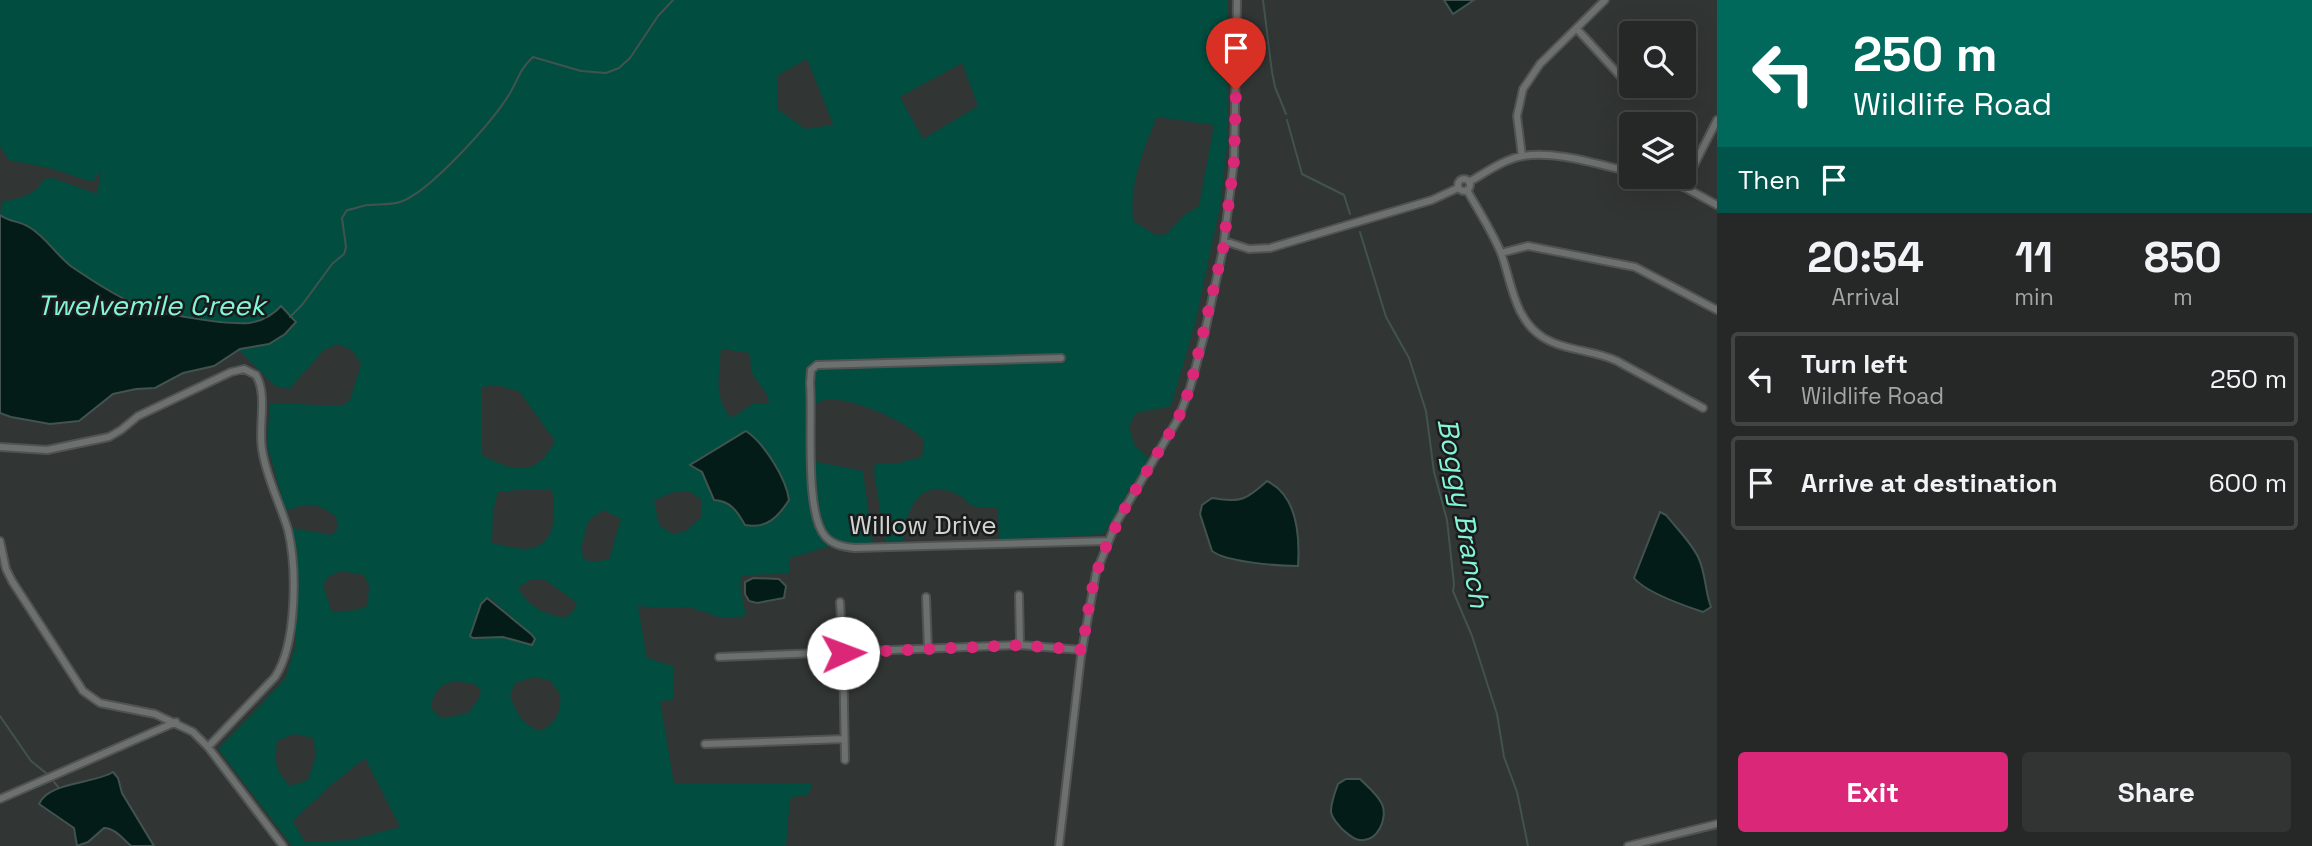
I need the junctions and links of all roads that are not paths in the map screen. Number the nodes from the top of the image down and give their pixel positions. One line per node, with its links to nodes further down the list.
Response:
1 (1237, 0): 14 (street)
2 (1605, 0): 3 (street)
3 (1577, 29): 4 (street); 6 (street)
4 (1619, 75)
5 (1717, 120): 7 (street)
6 (1522, 156): 8 (street); 9 (street)
7 (1696, 161)
8 (1619, 170)
9 (1469, 182): 10 (street); 12 (street)
10 (1458, 188): 12 (street); 14 (street)
11 (1687, 189): 13 (street)
12 (1466, 190): 15 (street)
13 (1717, 205)
14 (1224, 241): 21 (street)
15 (1501, 253): 16 (street); 18 (street)
16 (1717, 310)
17 (1061, 358): 21 (street, Willow Drive)
18 (1703, 408)
19 (0, 447): 33 (street)
20 (0, 541): 30 (street)
21 (1108, 541): 27 (street)
22 (1018, 595): 25 (street)
23 (926, 597): 26 (street)
24 (840, 603): 28 (street)
25 (1020, 645): 26 (street); 27 (street)
26 (928, 649): 28 (street)
27 (1082, 650): 38 (street)
28 (843, 653): 29 (street); 31 (street)
29 (719, 657)
30 (176, 722): 33 (street); 35 (street)
31 (844, 739): 32 (street); 34 (street)
32 (705, 744)
33 (208, 747): 37 (street)
34 (845, 760)
35 (0, 799)
36 (1717, 824): 39 (street)
37 (283, 846)
38 (1059, 846)
39 (1628, 846)

